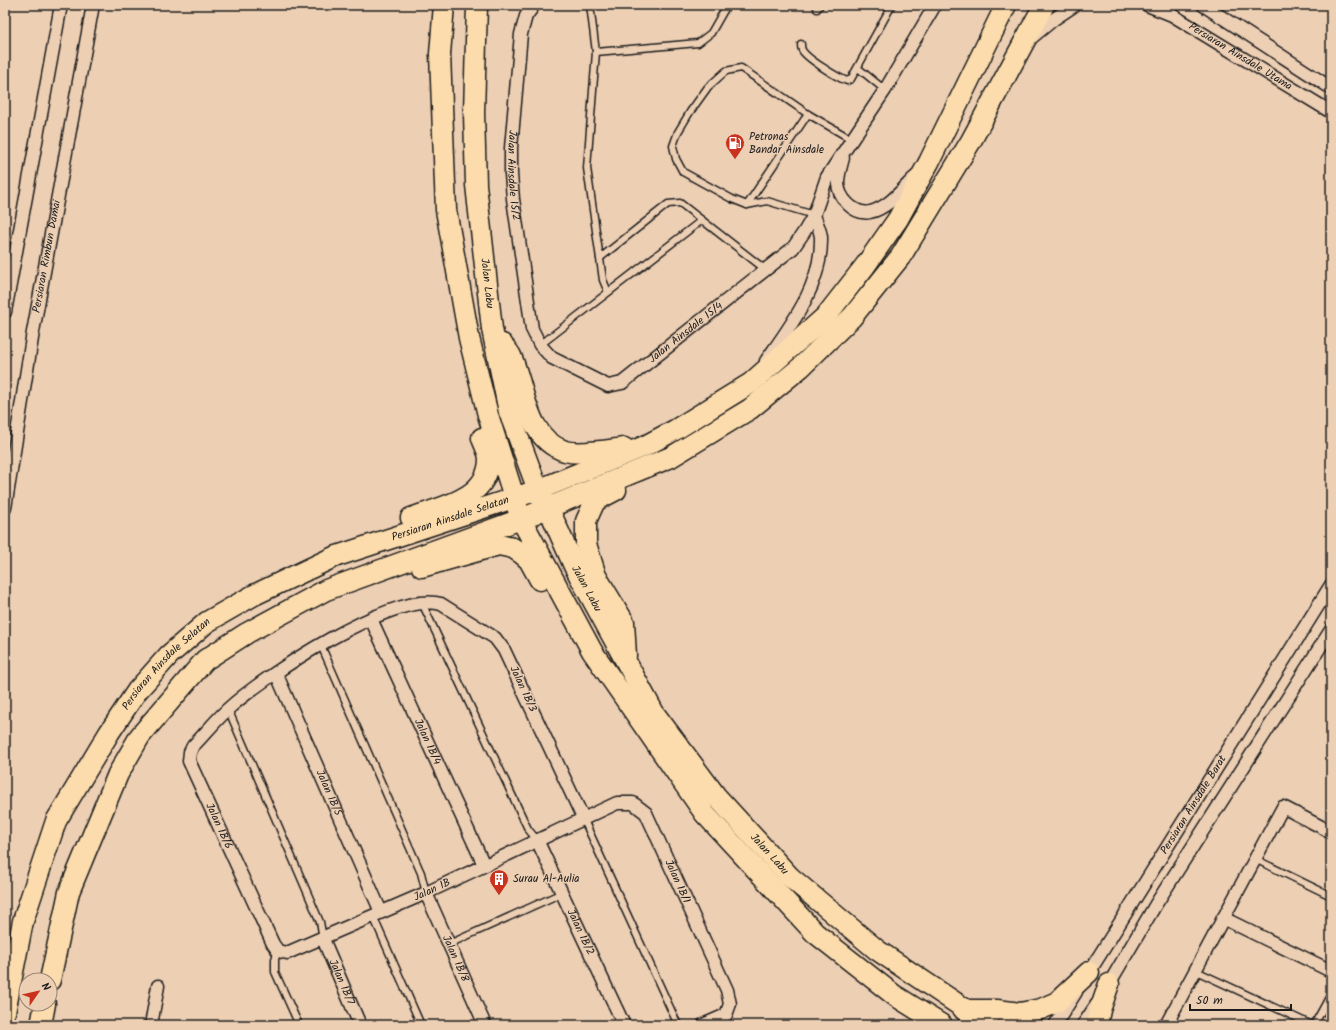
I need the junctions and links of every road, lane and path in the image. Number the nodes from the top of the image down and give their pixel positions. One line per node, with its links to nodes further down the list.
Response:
1 (61, 5): 34 (street)
2 (93, 5): 44 (street, Persiaran Rimbun Damai)
3 (435, 5): 19 (main road)
4 (444, 5): 19 (main road, Jalan Labu)
5 (477, 5): 35 (main road, Jalan Labu)
6 (534, 5): 37 (street, Jalan Ainsdale 15/2)
7 (590, 5): 18 (lane)
8 (727, 5): 18 (lane)
9 (892, 5): 20 (lane)
10 (935, 5): 22 (street)
11 (1006, 5): 27 (main road, Persiaran Ainsdale Selatan)
12 (1044, 5): 17 (main road)
13 (1075, 5): 17 (street)
14 (1147, 5): 23 (street, Persiaran Ainsdale Utama)
15 (1203, 5): 21 (street, Persiaran Ainsdale Utama)
16 (801, 44): 20 (lane)
17 (1020, 48): 40 (main road)
18 (596, 52): 31 (lane)
19 (440, 54): 36 (main road, Jalan Labu)
20 (858, 68): 22 (lane)
21 (1331, 88)
22 (885, 90): 25 (street)
23 (1331, 112)
24 (808, 114): 25 (lane); 28 (lane); 28 (lane)
25 (852, 139): 26 (street)
26 (844, 153): 27 (street); 29 (street, Jalan Ainsdale 15/4)
27 (929, 162): 38 (main road, Persiaran Ainsdale Selatan)
28 (747, 205): 29 (lane)
29 (814, 215): 32 (street, Jalan Ainsdale 15/4); 38 (street)
30 (702, 220): 31 (lane); 32 (lane); 33 (lane)
31 (600, 258): 33 (lane)
32 (766, 270): 37 (street, Jalan Ainsdale 15/4)
33 (608, 292): 37 (lane)
34 (5, 312)
35 (492, 329): 39 (main road); 41 (main road, Jalan Labu)
36 (469, 338): 42 (main road, Jalan Labu); 46 (main road)
37 (540, 345)
38 (751, 383): 39 (main road, Persiaran Ainsdale Selatan)
39 (645, 446): 41 (main road, Persiaran Ainsdale Selatan)
40 (654, 464): 43 (main road, Persiaran Ainsdale Selatan); 53 (main road)
41 (538, 490): 42 (main road, Persiaran Ainsdale Selatan); 43 (main road, Jalan Labu)
42 (514, 498): 45 (main road, Jalan Labu); 46 (main road, Persiaran Ainsdale Selatan)
43 (548, 507): 45 (main road, Persiaran Ainsdale Selatan); 53 (main road, Jalan Labu)
44 (5, 508)
45 (521, 519): 47 (main road, Persiaran Ainsdale Selatan); 55 (main road, Jalan Labu)
46 (359, 548): 78 (main road, Persiaran Ainsdale Selatan)
47 (367, 576): 55 (main road); 72 (main road, Persiaran Ainsdale Selatan)
48 (1331, 585): 73 (street, Persiaran Ainsdale Barat)
49 (422, 602): 50 (street, Jalan 1B/6); 57 (street, Jalan 1B/3); 59 (lane)
50 (371, 619): 52 (street, Jalan 1B/6); 61 (street, Jalan 1B/4)
51 (1331, 630): 74 (street, Persiaran Ainsdale Barat)
52 (320, 643): 54 (street, Jalan 1B/6); 62 (lane)
53 (627, 664): 77 (main road, Jalan Labu)
54 (276, 673): 56 (street, Jalan 1B/6); 65 (street, Jalan 1B/5)
55 (610, 679): 89 (main road, Jalan Labu)
56 (228, 709): 67 (lane); 69 (street, Jalan 1B/6)
57 (583, 818): 59 (street, Jalan 1B); 87 (lane); 88 (street, Jalan 1B/1)
58 (1331, 832): 60 (street)
59 (537, 840): 61 (street, Jalan 1B); 63 (street, Jalan 1B/2)
60 (1255, 858): 64 (lane); 66 (street)
61 (484, 865): 62 (street, Jalan 1B)
62 (426, 893): 65 (street, Jalan 1B); 68 (street, Jalan 1B/8)
63 (562, 893): 68 (lane); 86 (street, Jalan 1B/2)
64 (1331, 896)
65 (377, 914): 67 (street, Jalan 1B); 84 (lane)
66 (1223, 918): 70 (street); 71 (street)
67 (323, 939): 69 (street, Jalan 1B); 83 (street, Jalan 1B/7)
68 (448, 944): 85 (street, Jalan 1B/8)
69 (278, 951): 82 (lane)
70 (1194, 970): 94 (street); 95 (lane)
71 (1331, 971)
72 (52, 972)
73 (1089, 972): 77 (main road); 91 (street, Persiaran Ainsdale Barat)
74 (1109, 984): 92 (street, Persiaran Ainsdale Barat); 93 (main road)
75 (158, 986): 81 (street)
76 (1331, 994): 95 (lane)
77 (964, 1010): 90 (main road, Jalan Labu)
78 (5, 1012)
79 (43, 1012): 80 (main road)
80 (41, 1025)
81 (151, 1025)
82 (299, 1025)
83 (360, 1025)
84 (421, 1025)
85 (485, 1025)
86 (624, 1025)
87 (678, 1025)
88 (703, 1025)
89 (942, 1025)
90 (989, 1025)
91 (1055, 1025)
92 (1083, 1025)
93 (1097, 1025)
94 (1166, 1025)
95 (1313, 1025)

